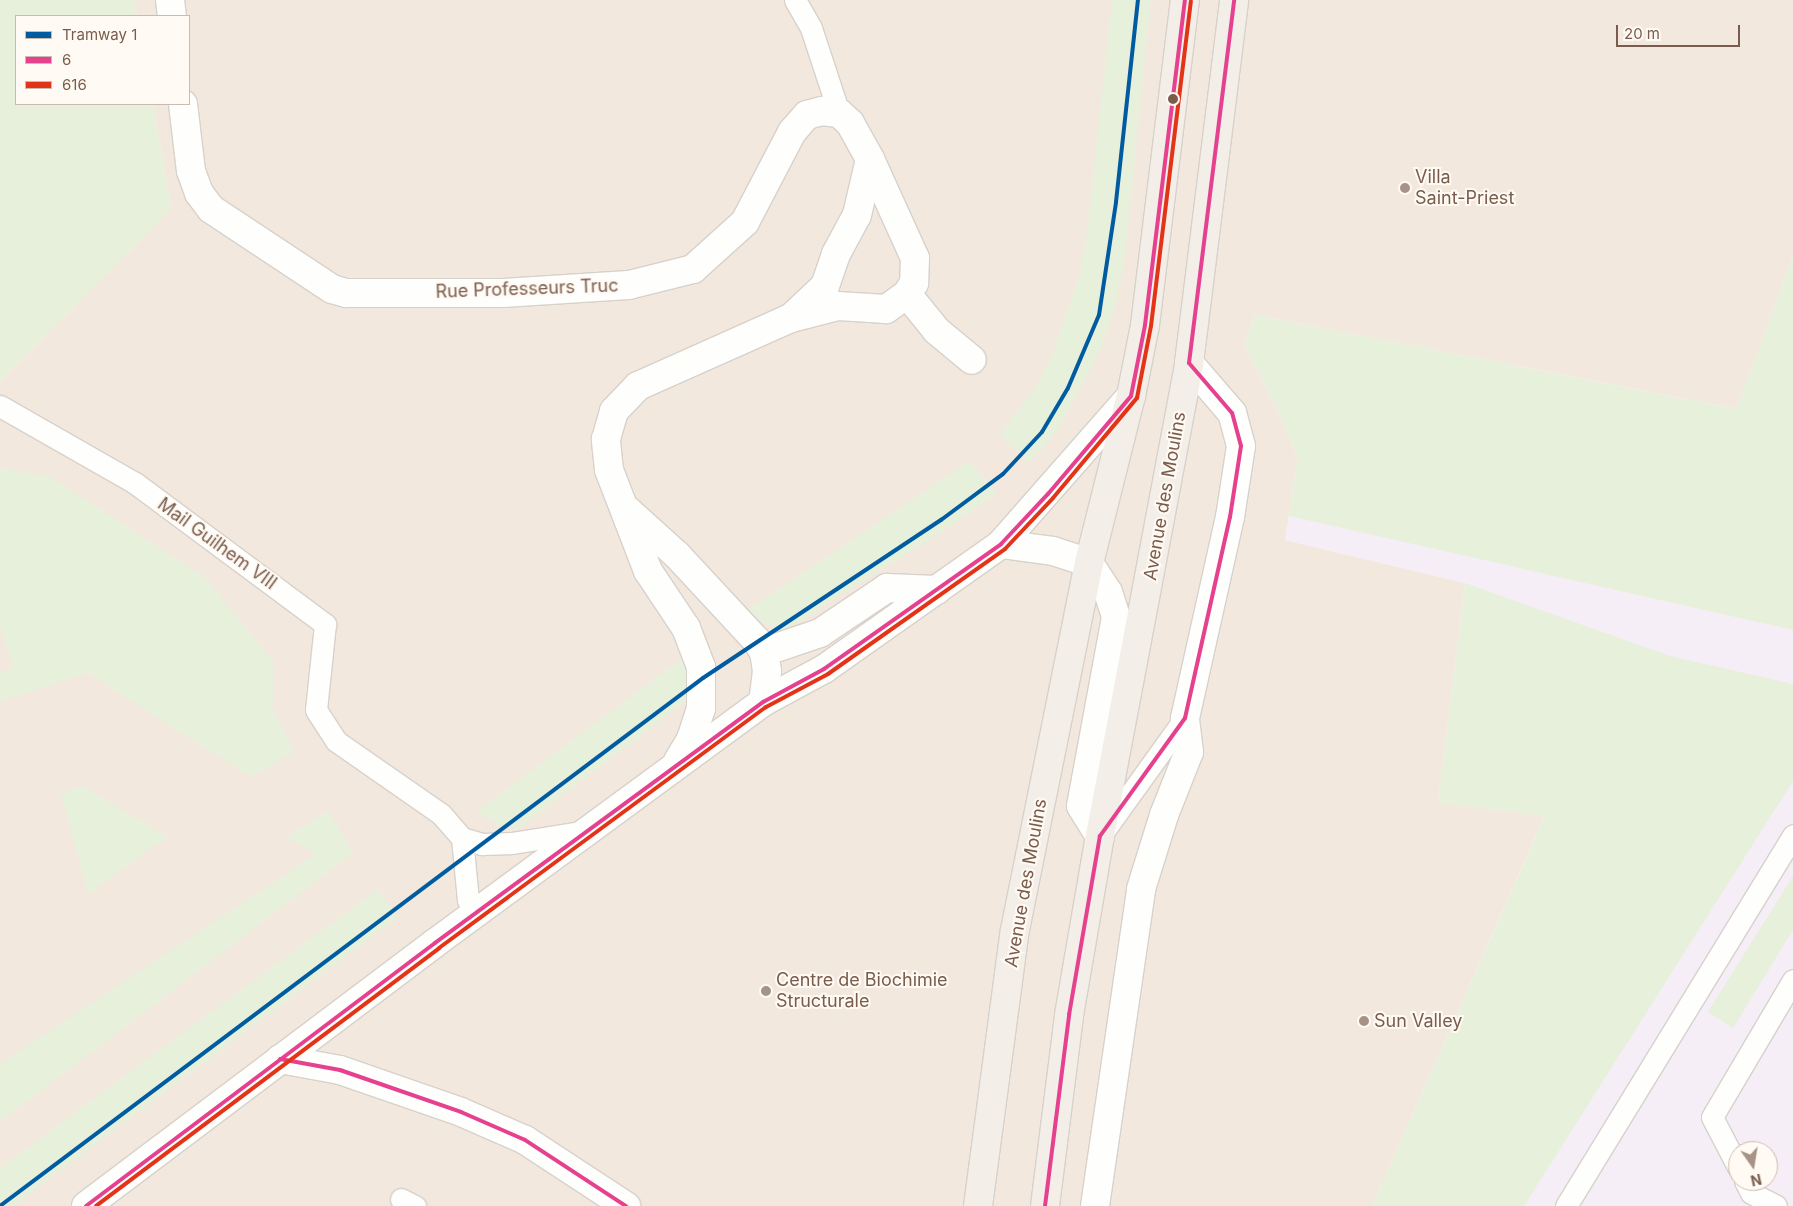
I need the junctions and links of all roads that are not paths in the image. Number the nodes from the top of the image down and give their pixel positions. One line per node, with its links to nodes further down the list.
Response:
1 (170, 0): 5 (street)
2 (795, 0): 7 (lane)
3 (1185, 0): 13 (main road, Avenue des Moulins)
4 (1234, 0): 12 (main road, Avenue des Moulins)
5 (172, 15)
6 (183, 105): 7 (street, Rue Professeurs Truc)
7 (840, 113): 8 (street)
8 (870, 159): 9 (street); 10 (street)
9 (908, 294): 10 (street); 11 (street)
10 (791, 318): 15 (street)
11 (972, 360)
12 (1189, 363): 21 (street, Avenue des Moulins); 25 (main road, Avenue des Moulins)
13 (1131, 396): 16 (street); 17 (main road, Avenue des Moulins)
14 (0, 406): 26 (lane, Mail Guilhem VIII)
15 (623, 507): 19 (street); 22 (street)
16 (1001, 544): 17 (street); 18 (street)
17 (1089, 563): 25 (street); 34 (main road, Avenue des Moulins)
18 (937, 590): 19 (street); 20 (street)
19 (764, 652): 20 (street)
20 (763, 702): 22 (street)
21 (1186, 718): 25 (lane, Avenue des Moulins); 36 (street, Avenue des Moulins)
22 (675, 767): 23 (street)
23 (589, 830): 26 (lane); 27 (street)
24 (1793, 835): 37 (lane)
25 (1100, 836): 35 (main road, Avenue des Moulins)
26 (462, 838): 27 (lane)
27 (475, 913): 29 (street)
28 (1793, 980): 30 (lane)
29 (280, 1059): 32 (street); 33 (street)
30 (1728, 1147)
31 (1750, 1191): 38 (lane)
32 (86, 1206)
33 (626, 1206)
34 (978, 1206)
35 (1046, 1206)
36 (1095, 1206)
37 (1566, 1206)
38 (1776, 1206)

